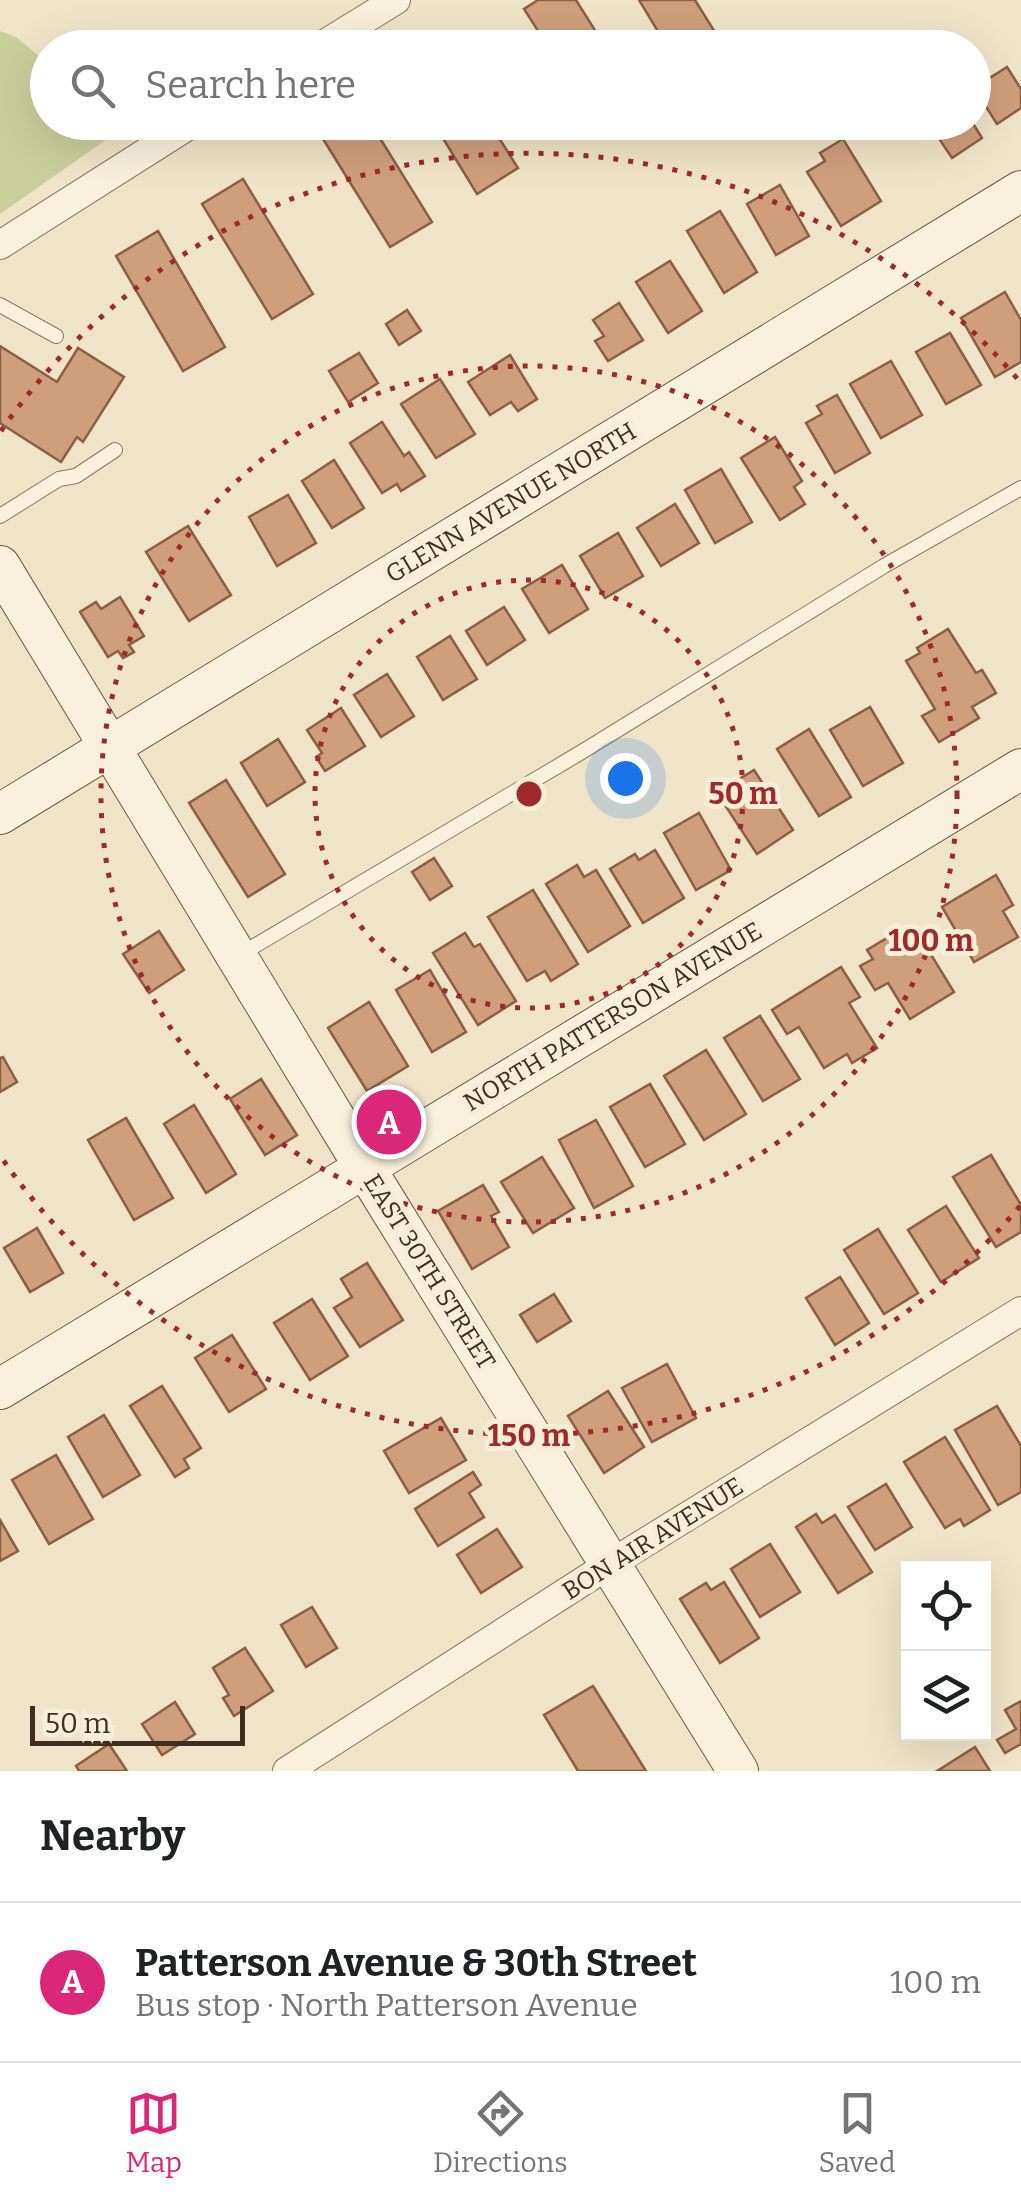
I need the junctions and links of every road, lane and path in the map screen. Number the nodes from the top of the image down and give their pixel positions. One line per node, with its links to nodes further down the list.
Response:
1 (396, 0): 2 (street)
2 (347, 30)
3 (166, 140): 5 (street)
4 (1021, 191): 12 (street, GLENN AVENUE NORTH)
5 (0, 246)
6 (0, 305): 7 (lane)
7 (56, 336)
8 (114, 450): 10 (lane)
9 (1021, 488): 15 (lane)
10 (0, 516)
11 (0, 566): 12 (street, EAST 30TH STREET)
12 (110, 748): 14 (street, GLENN AVENUE NORTH); 15 (street, EAST 30TH STREET)
13 (1021, 768): 16 (street, NORTH PATTERSON AVENUE)
14 (0, 814)
15 (238, 956): 16 (street, EAST 30TH STREET)
16 (365, 1168): 18 (street, NORTH PATTERSON AVENUE); 19 (street, EAST 30TH STREET)
17 (1021, 1311): 19 (street, BON AIR AVENUE)
18 (0, 1389)
19 (610, 1564): 20 (street, BON AIR AVENUE); 21 (street, EAST 30TH STREET)
20 (287, 1771)
21 (738, 1771)

